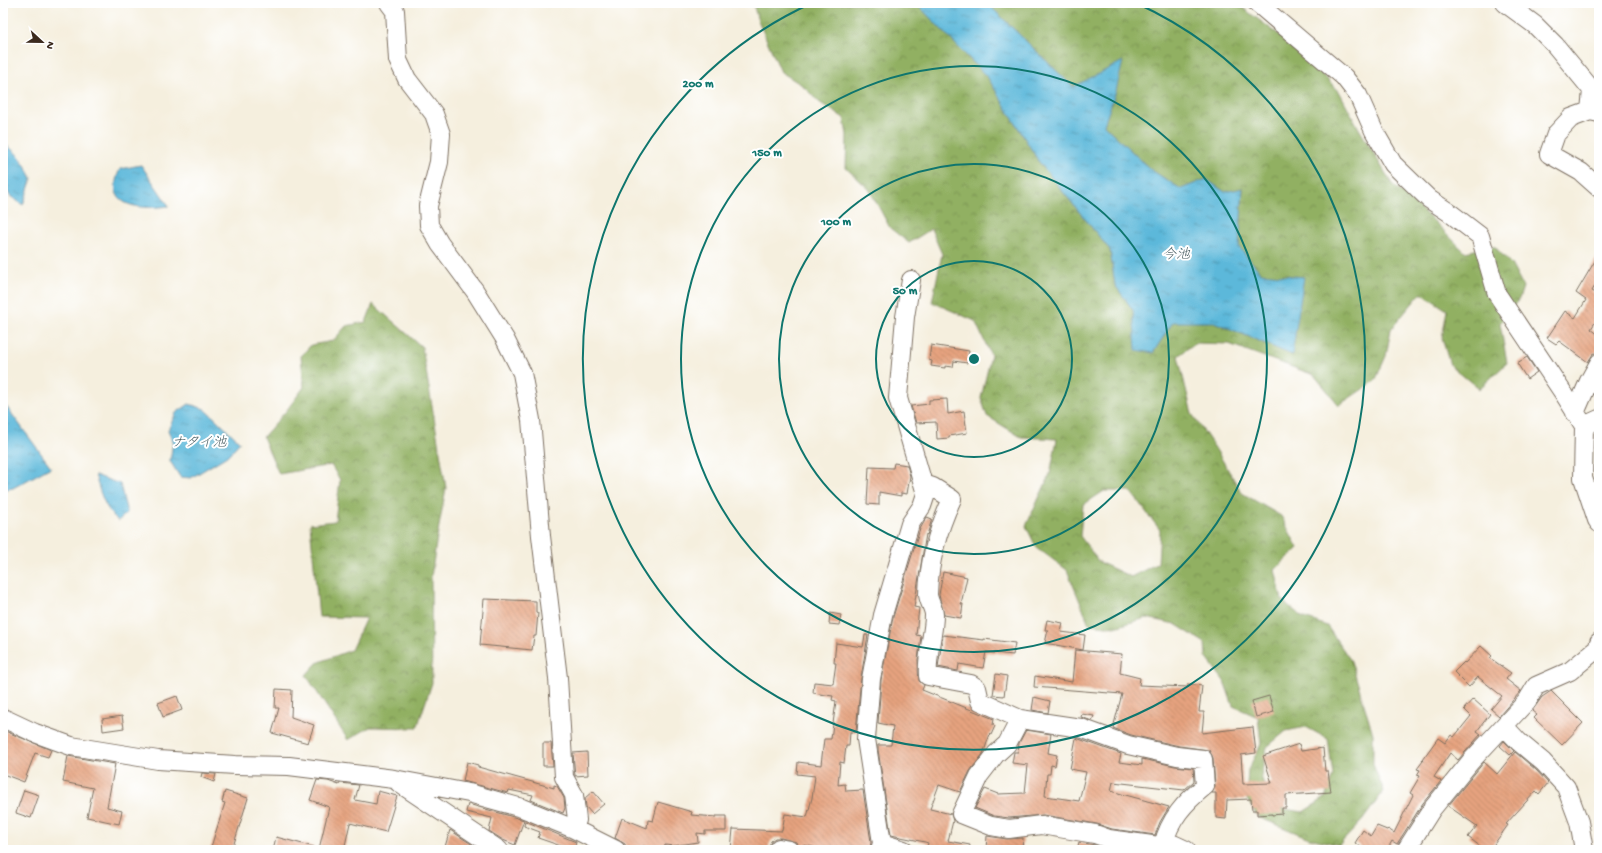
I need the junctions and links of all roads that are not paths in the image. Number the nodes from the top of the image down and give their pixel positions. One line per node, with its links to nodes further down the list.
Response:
1 (389, 3): 16 (street)
2 (1257, 3): 8 (street)
3 (1505, 3): 4 (street)
4 (1594, 112): 5 (street)
5 (1599, 188)
6 (911, 280): 9 (street)
7 (1599, 363): 8 (street)
8 (1586, 419): 10 (street)
9 (924, 484): 13 (street); 18 (street)
10 (1599, 524)
11 (1599, 642): 14 (street)
12 (3, 718): 15 (street)
13 (1020, 719): 17 (street); 17 (street)
14 (1504, 726): 23 (street); 24 (street)
15 (394, 779): 16 (street); 19 (street)
16 (574, 829): 20 (street)
17 (1163, 845): 22 (street)
18 (881, 847): 21 (street)
19 (499, 850)
20 (616, 850)
21 (904, 850)
22 (1186, 850)
23 (1406, 850)
24 (1584, 850)

